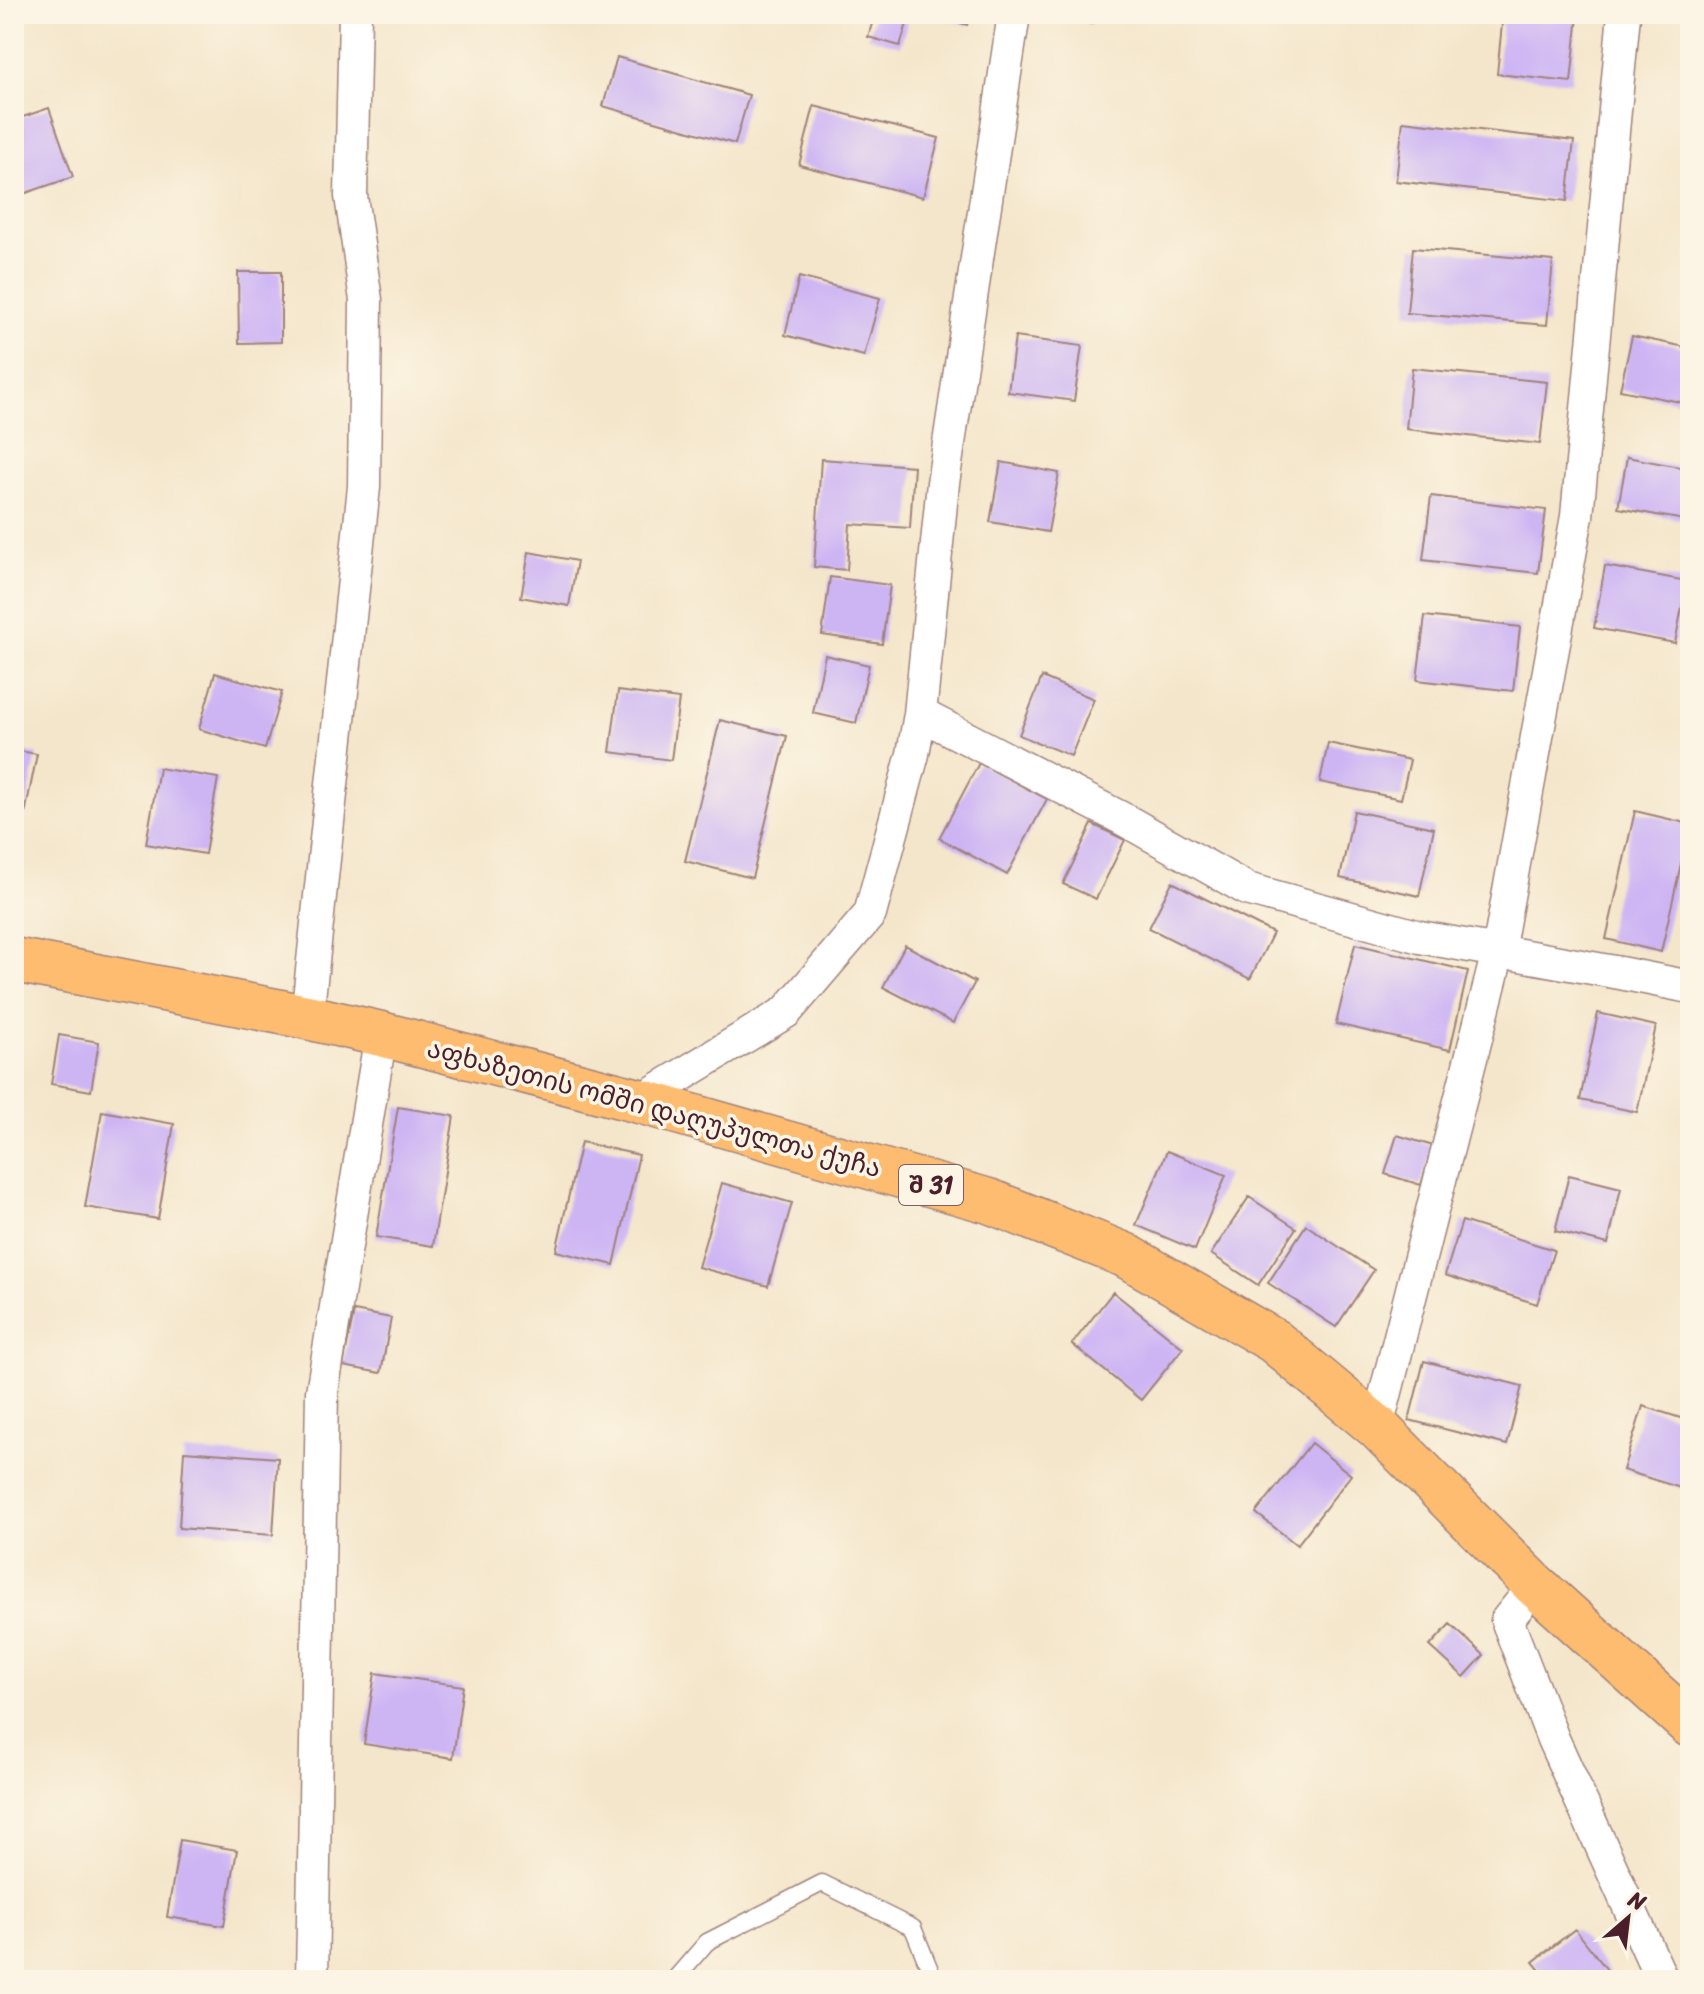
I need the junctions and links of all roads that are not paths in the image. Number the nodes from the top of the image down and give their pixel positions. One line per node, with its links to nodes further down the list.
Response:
1 (355, 14): 8 (street)
2 (1014, 14): 4 (street)
3 (1624, 14): 5 (street)
4 (920, 714): 5 (street); 10 (street)
5 (1498, 952): 7 (street); 11 (street)
6 (14, 960): 8 (main road, აფხაზეთის ომში დაღუპულთა ქუჩა / შ 31)
7 (1690, 987)
8 (307, 1017): 9 (main road, აფხაზეთის ომში დაღუპულთა ქუჩა / შ 31)
9 (381, 1034): 10 (main road, აფხაზეთის ომში დაღუპულთა ქუჩა / შ 31); 14 (street)
10 (639, 1101): 11 (main road, აფხაზეთის ომში დაღუპულთა ქუჩა / შ 31)
11 (1377, 1427): 12 (main road, აფხაზეთის ომში დაღუპულთა ქუჩა / შ 31)
12 (1535, 1585): 13 (main road, აფხაზეთის ომში დაღუპულთა ქუჩა / შ 31); 17 (street)
13 (1690, 1725)
14 (312, 1980)
15 (674, 1980): 16 (lane)
16 (934, 1980)
17 (1662, 1980)

